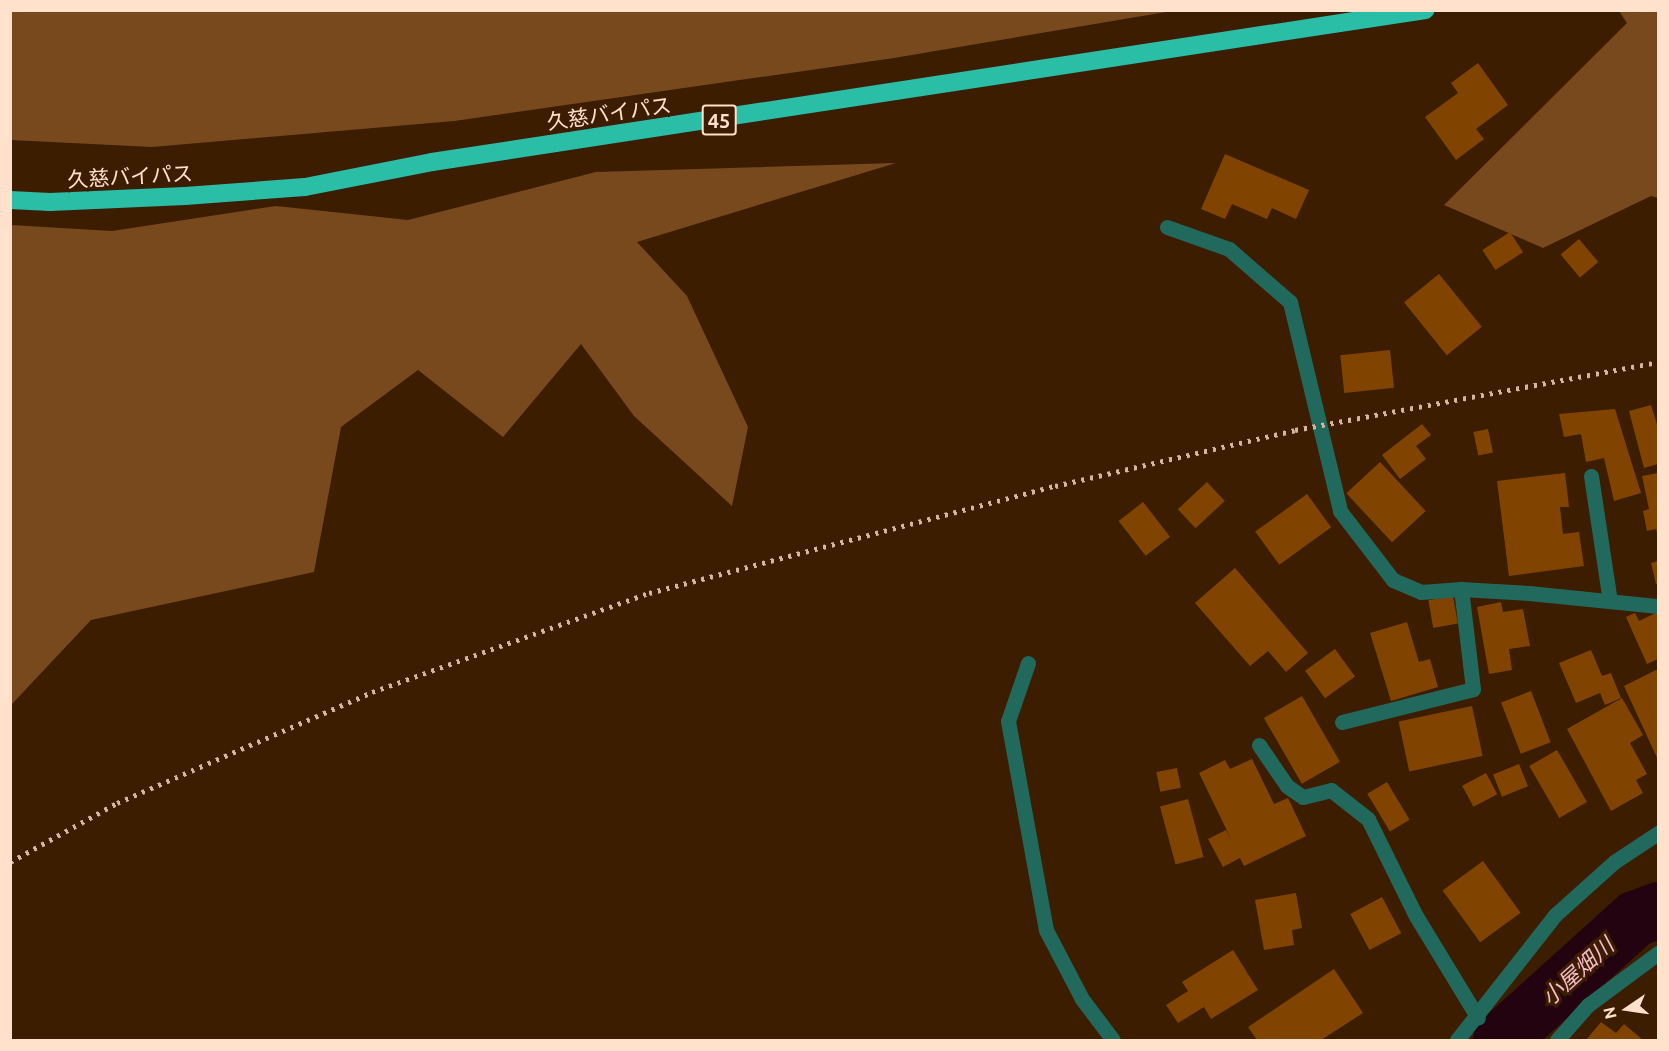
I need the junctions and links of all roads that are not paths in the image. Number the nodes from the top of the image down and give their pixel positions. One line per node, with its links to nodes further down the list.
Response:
1 (1425, 10): 2 (highway, 久慈バイパス / 45)
2 (10, 200)
3 (1167, 228): 5 (street)
4 (1591, 476): 6 (street)
5 (1461, 589): 6 (street); 9 (street)
6 (1610, 601): 7 (street)
7 (1659, 606)
8 (1028, 663): 14 (street)
9 (1342, 722)
10 (1259, 745): 13 (street)
11 (1659, 833): 13 (street)
12 (1659, 953): 16 (street)
13 (1478, 1018): 15 (street)
14 (1113, 1041)
15 (1457, 1041)
16 (1557, 1041)

